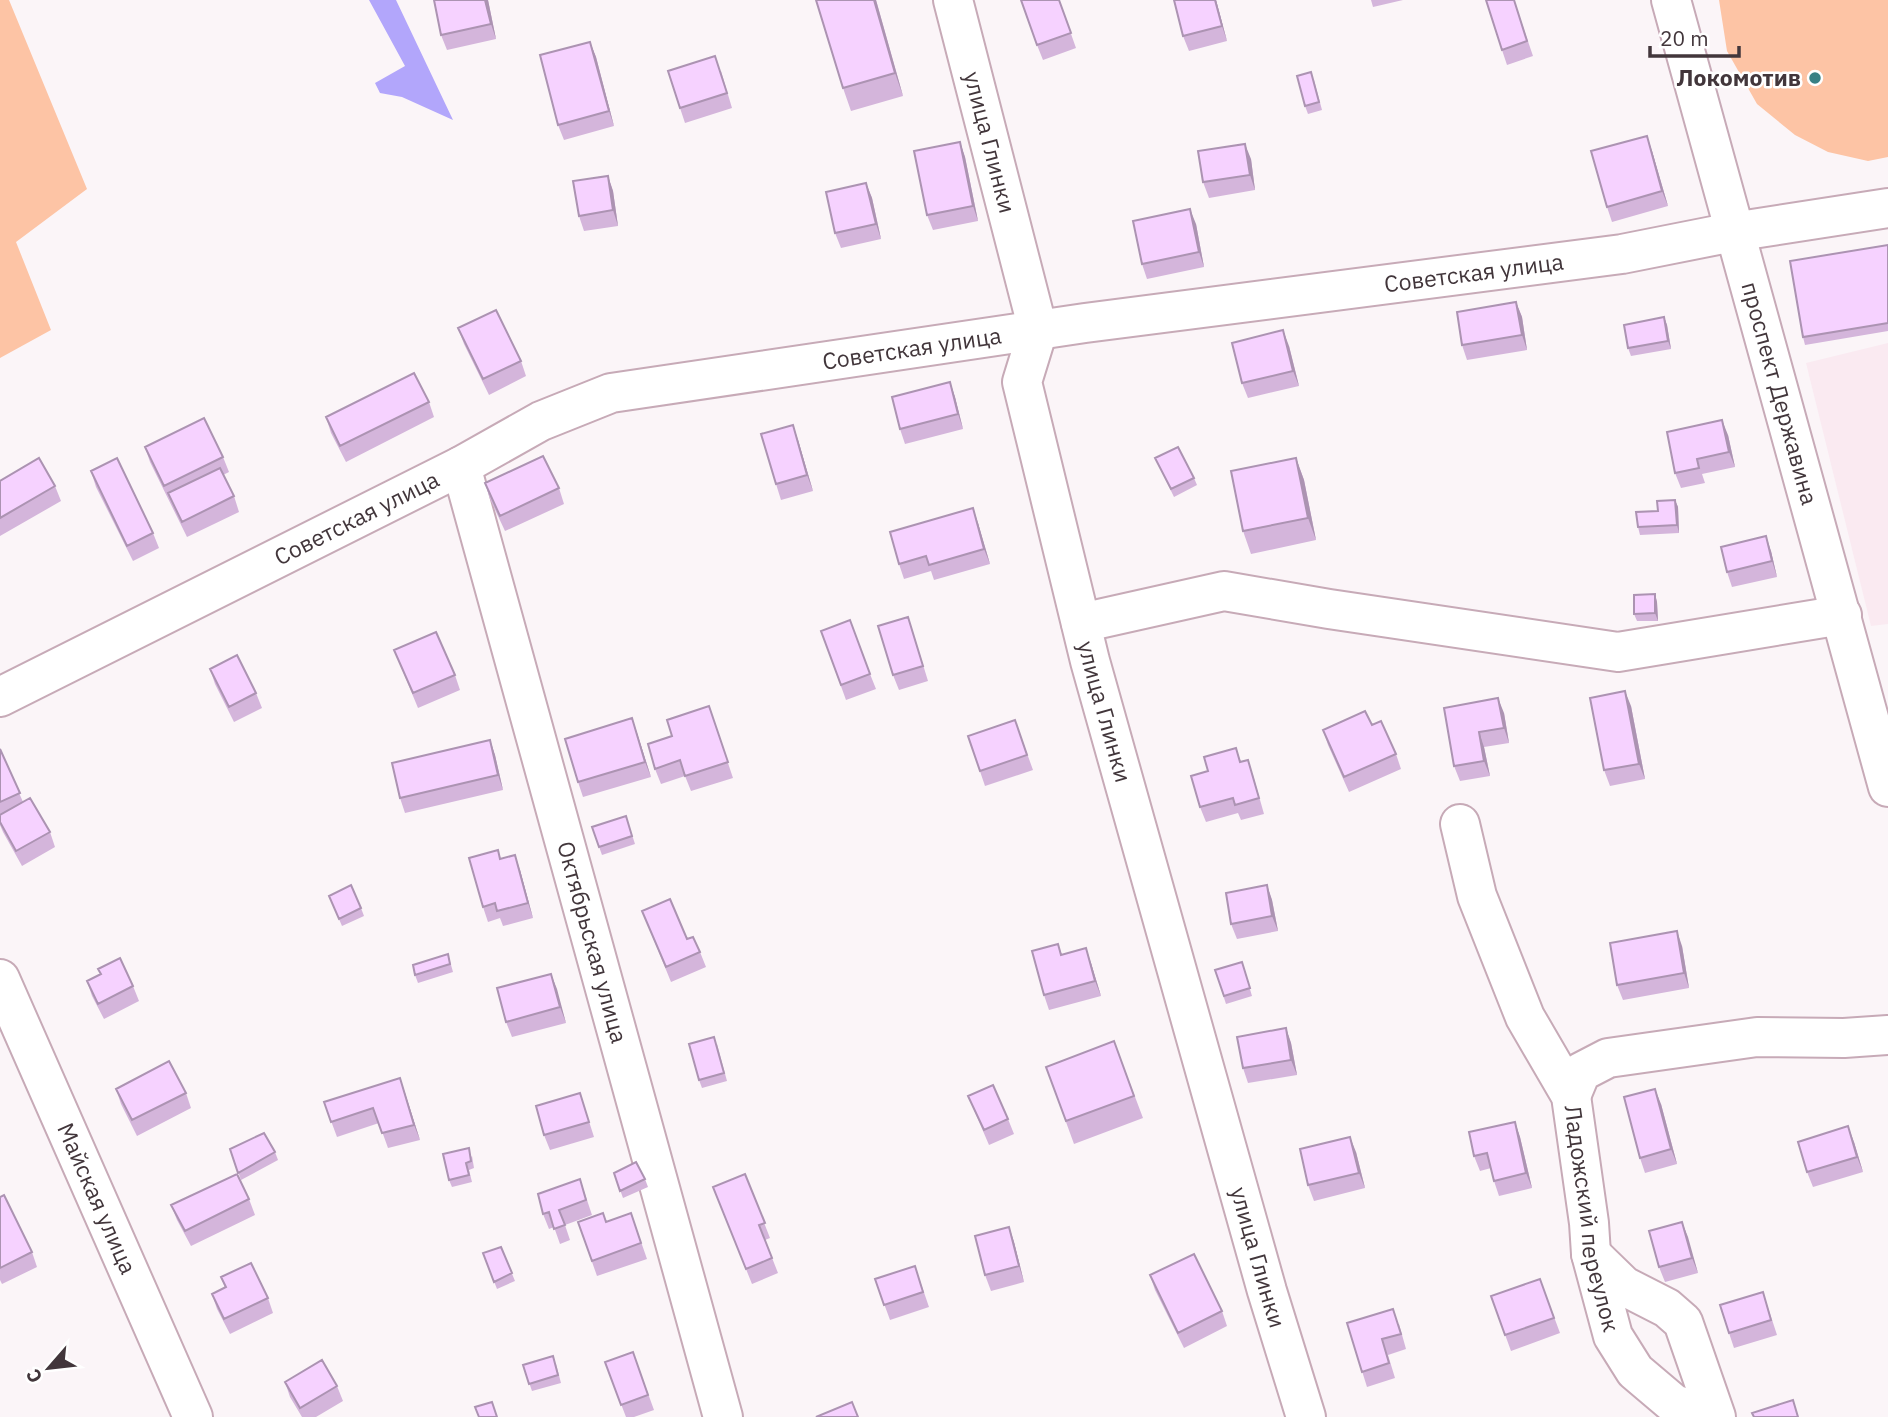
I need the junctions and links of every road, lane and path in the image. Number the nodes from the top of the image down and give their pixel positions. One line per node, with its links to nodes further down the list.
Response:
1 (953, 0): 5 (street, улица Глинки)
2 (1671, 0): 4 (street, проспект Державина)
3 (1888, 208): 4 (street, Советская улица)
4 (1733, 232): 5 (street, Советская улица); 7 (street, проспект Державина)
5 (1038, 330): 6 (street, Советская улица); 8 (street, улица Глинки)
6 (461, 466): 9 (street, Советская улица); 17 (street, Октябрьская улица)
7 (1842, 615): 8 (street); 10 (street, проспект Державина)
8 (1081, 623): 18 (street, улица Глинки)
9 (0, 698)
10 (1888, 787)
11 (1460, 824): 14 (street, Ладожский переулок)
12 (0, 979): 16 (street, Майская улица)
13 (1888, 1035): 14 (street)
14 (1571, 1096): 15 (street, Ладожский переулок)
15 (1591, 1254): 19 (street); 19 (street, Ладожский переулок)
16 (193, 1417)
17 (723, 1417)
18 (1306, 1417)
19 (1714, 1417)

